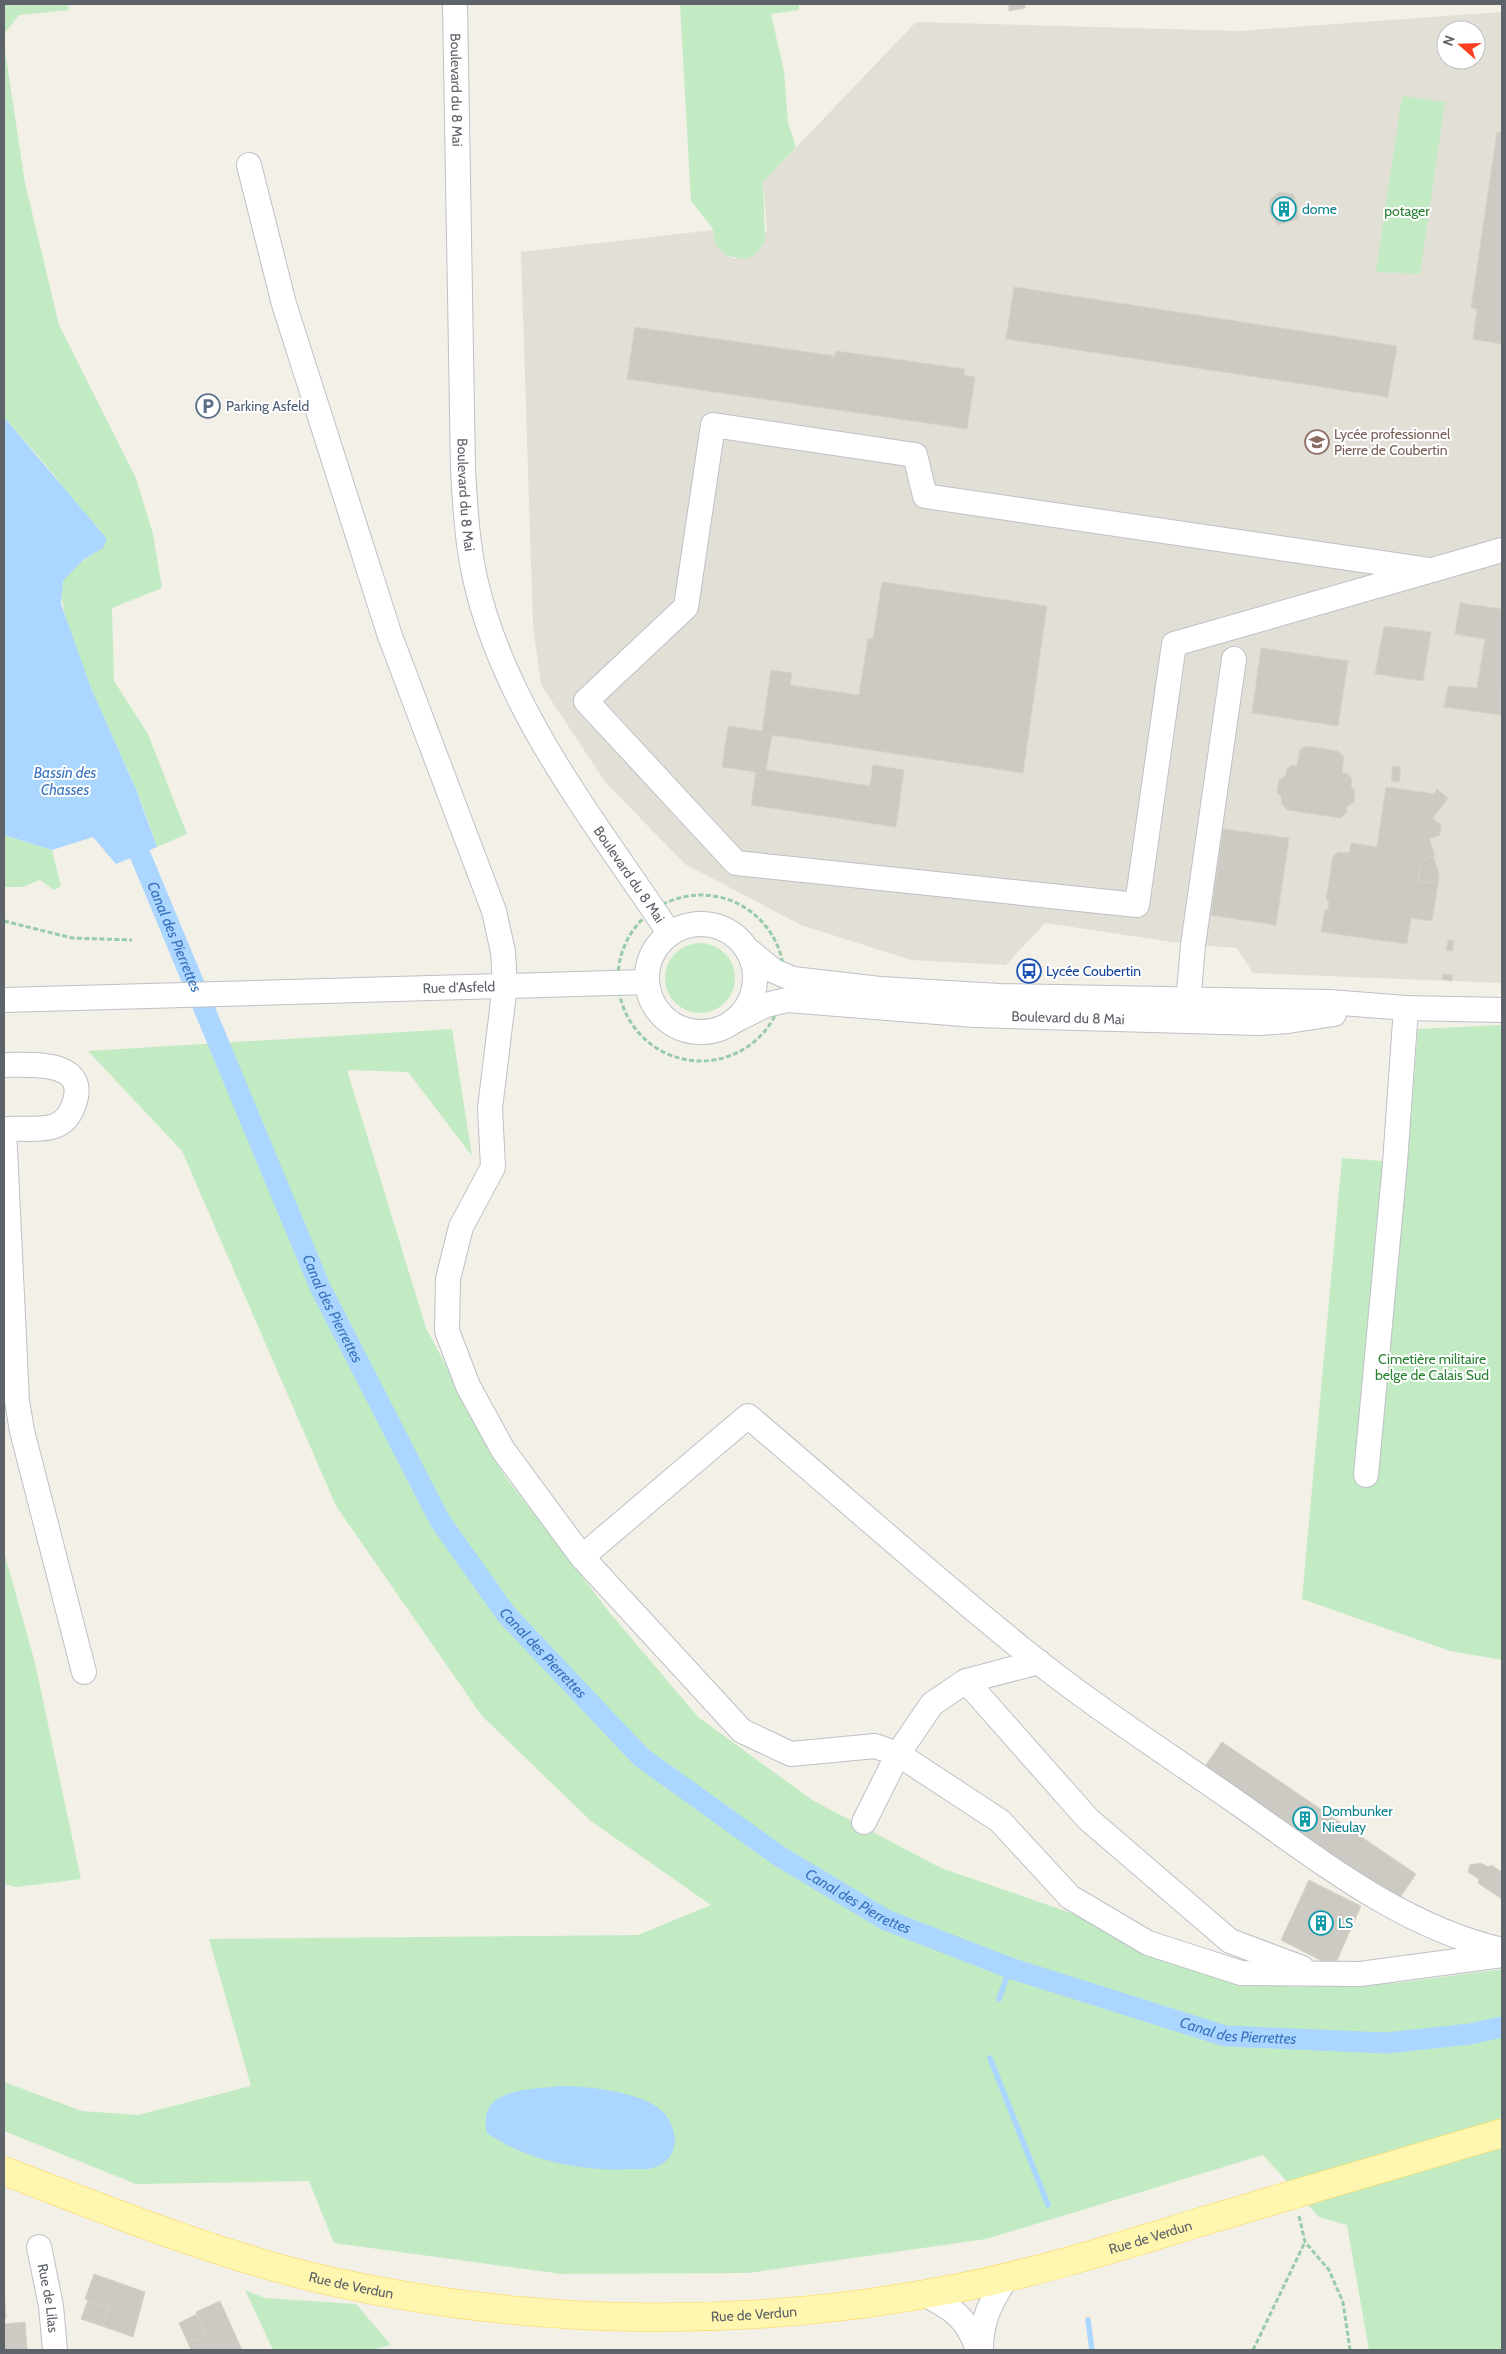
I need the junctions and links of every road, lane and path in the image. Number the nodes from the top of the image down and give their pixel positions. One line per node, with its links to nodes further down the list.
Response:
1 (455, 4): 6 (street, Boulevard du 8 Mai)
2 (249, 165): 14 (street)
3 (1502, 550): 4 (street)
4 (1430, 570): 4 (street)
5 (1234, 659): 19 (street)
6 (654, 910): 8 (street, Boulevard du 8 Mai); 11 (path); 13 (path)
7 (4, 921): 9 (path)
8 (670, 934): 10 (street); 12 (street)
9 (132, 940)
10 (747, 949): 11 (street, Boulevard du 8 Mai); 20 (street)
11 (784, 975): 16 (path); 19 (street, Boulevard du 8 Mai)
12 (647, 982): 13 (street, Rue d'Asfeld); 20 (street)
13 (618, 983): 14 (street, Rue d'Asfeld); 16 (path)
14 (505, 985): 15 (street, Rue d'Asfeld); 24 (street)
15 (4, 1000)
16 (781, 1000): 19 (street, Boulevard du 8 Mai); 20 (street, Boulevard du 8 Mai)
17 (1406, 1008): 18 (street, Boulevard du 8 Mai); 19 (street, Boulevard du 8 Mai); 23 (street)
18 (1502, 1010)
19 (1188, 1011)
20 (734, 1021)
21 (4, 1065): 22 (street)
22 (4, 1129): 26 (street)
23 (1366, 1475)
24 (582, 1557): 25 (street); 28 (street)
25 (1039, 1662): 27 (street); 30 (street)
26 (84, 1672)
27 (966, 1681): 28 (street); 32 (street)
28 (898, 1754): 29 (street); 32 (street)
29 (864, 1822)
30 (1502, 1950)
31 (1502, 1955): 32 (street)
32 (1318, 1974)
33 (1502, 2133): 36 (main road, Rue de Verdun)
34 (4, 2171): 37 (main road, Rue de Verdun)
35 (39, 2247): 38 (street, Rue de Lilas)
36 (1007, 2277): 37 (main road, Rue de Verdun); 39 (street)
37 (924, 2294): 39 (street)
38 (55, 2350)
39 (979, 2350)
40 (1253, 2350): 41 (path)
41 (1350, 2350)

